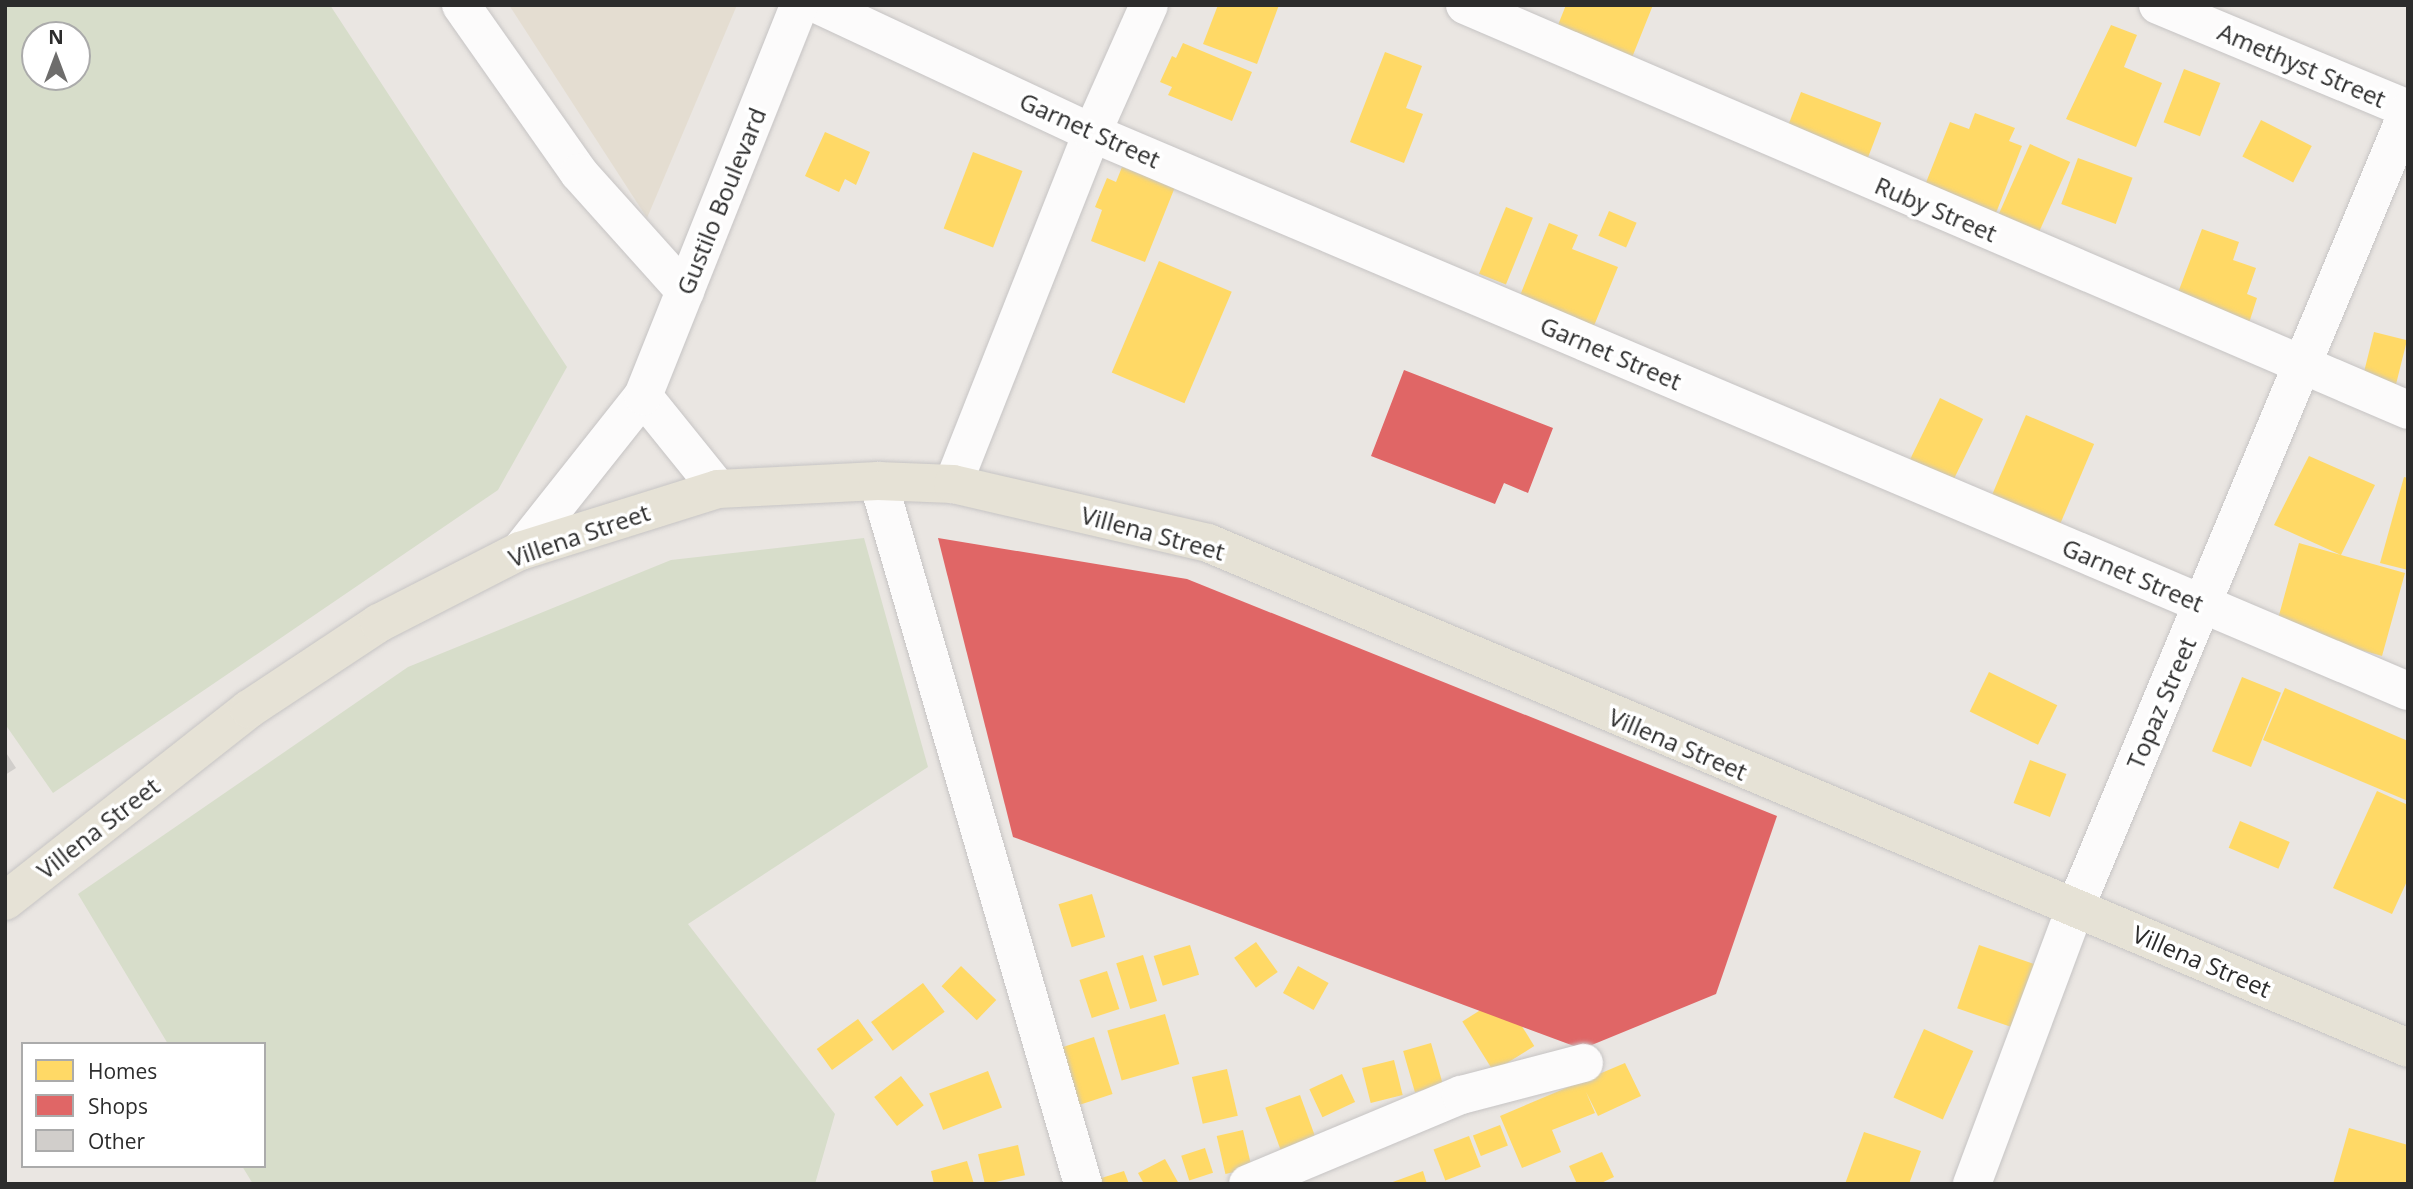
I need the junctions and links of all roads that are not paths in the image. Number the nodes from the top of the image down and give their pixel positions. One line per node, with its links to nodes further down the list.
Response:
1 (461, 5): 9 (street)
2 (799, 5): 9 (street, Gustilo Boulevard)
3 (819, 5): 8 (street, Garnet Street)
4 (1149, 5): 8 (street)
5 (1465, 5): 10 (street, Ruby Street)
6 (2158, 5): 7 (street, Amethyst Street)
7 (2408, 110): 10 (street, Topaz Street)
8 (1092, 133): 14 (street); 17 (street, Garnet Street)
9 (685, 291): 11 (street, Gustilo Boulevard)
10 (2301, 366): 12 (street, Ruby Street); 17 (street, Topaz Street)
11 (643, 396): 15 (street); 16 (street, Gustilo Boulevard)
12 (2408, 410)
13 (878, 481): 14 (main road, Villena Street); 15 (main road, Villena Street); 23 (street)
14 (953, 484): 20 (main road, Villena Street)
15 (718, 489): 16 (main road, Villena Street)
16 (520, 551): 19 (main road, Villena Street)
17 (2203, 604): 18 (street, Garnet Street); 20 (street, Topaz Street)
18 (2408, 691)
19 (5, 901)
20 (2075, 908): 21 (main road, Villena Street); 25 (street, Topaz Street)
21 (2408, 1048)
22 (1584, 1063): 24 (street)
23 (1083, 1184)
24 (1248, 1184)
25 (1972, 1184)

